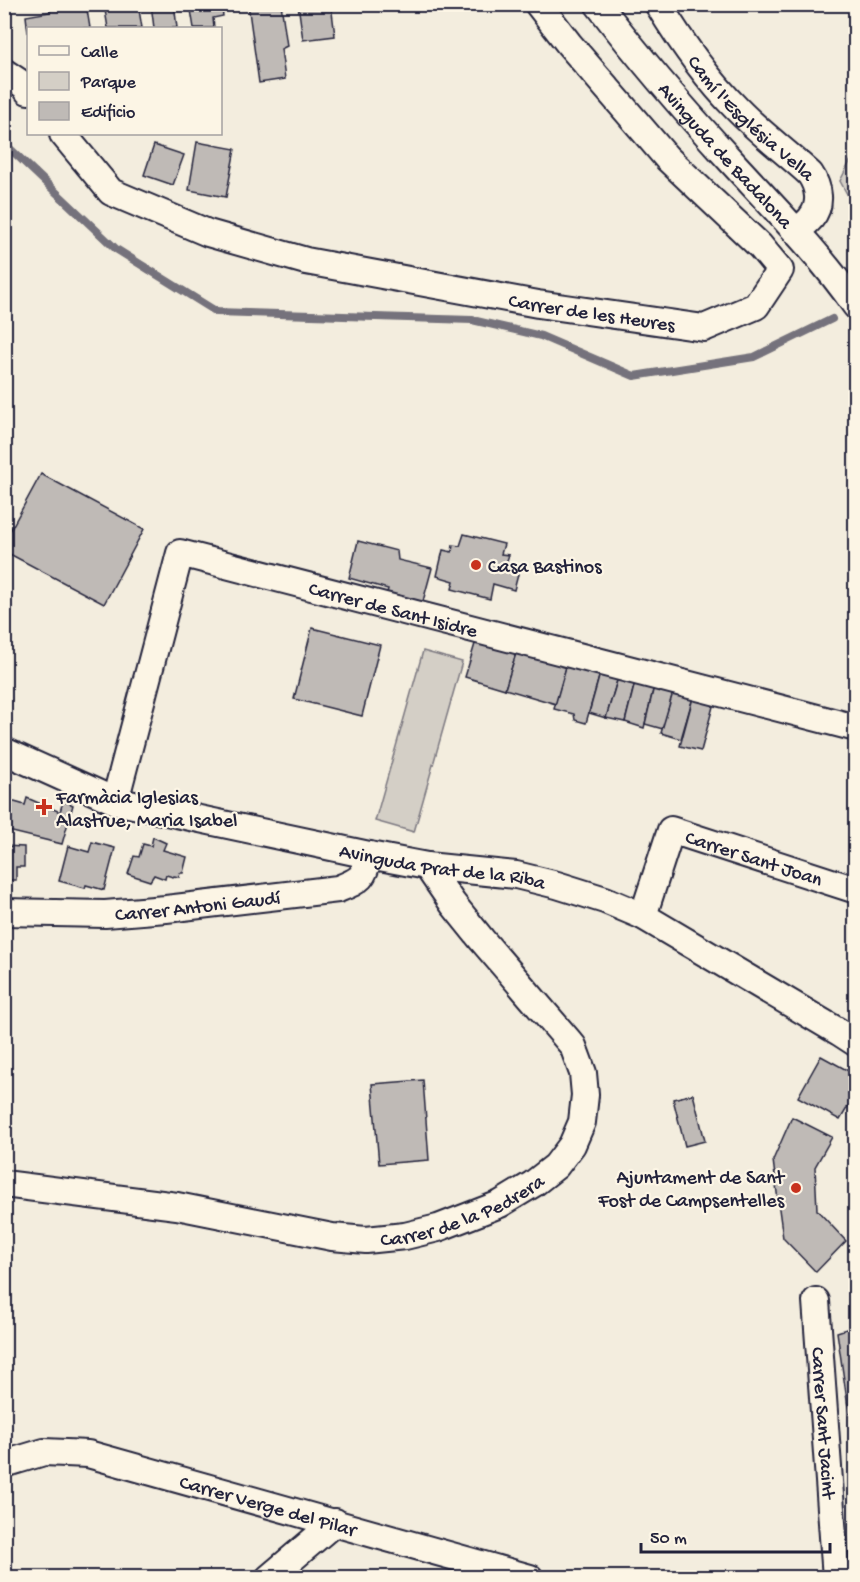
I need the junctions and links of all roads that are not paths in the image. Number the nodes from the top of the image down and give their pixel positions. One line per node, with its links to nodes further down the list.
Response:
1 (538, 4): 6 (street, Carrer de les Heures)
2 (598, 4): 7 (street, Avinguda de Badalona)
3 (658, 4): 7 (street, Camí l'Església Vella)
4 (4, 72): 5 (street)
5 (27, 89)
6 (64, 135)
7 (797, 231): 8 (street, Avinguda de Badalona)
8 (855, 306)
9 (855, 728): 11 (street, Carrer de Sant Isidre)
10 (4, 751): 11 (street, Avinguda Prat de la Riba)
11 (115, 801): 12 (street, Avinguda Prat de la Riba)
12 (369, 855): 13 (street, Avinguda Prat de la Riba); 15 (street, Carrer Antoni Gaudí)
13 (427, 866): 16 (street, Avinguda Prat de la Riba); 18 (street, Carrer de la Pedrera)
14 (855, 890): 16 (street, Carrer Sant Joan)
15 (4, 912)
16 (643, 916): 17 (street, Avinguda Prat de la Riba)
17 (855, 1043)
18 (4, 1184)
19 (816, 1302): 25 (street, Carrer Sant Jacint)
20 (14, 1461): 21 (street); 22 (street, Carrer Verge del Pilar)
21 (4, 1482)
22 (335, 1522): 23 (street); 24 (street, Carrer Verge del Pilar)
23 (269, 1578)
24 (530, 1578)
25 (836, 1578)

